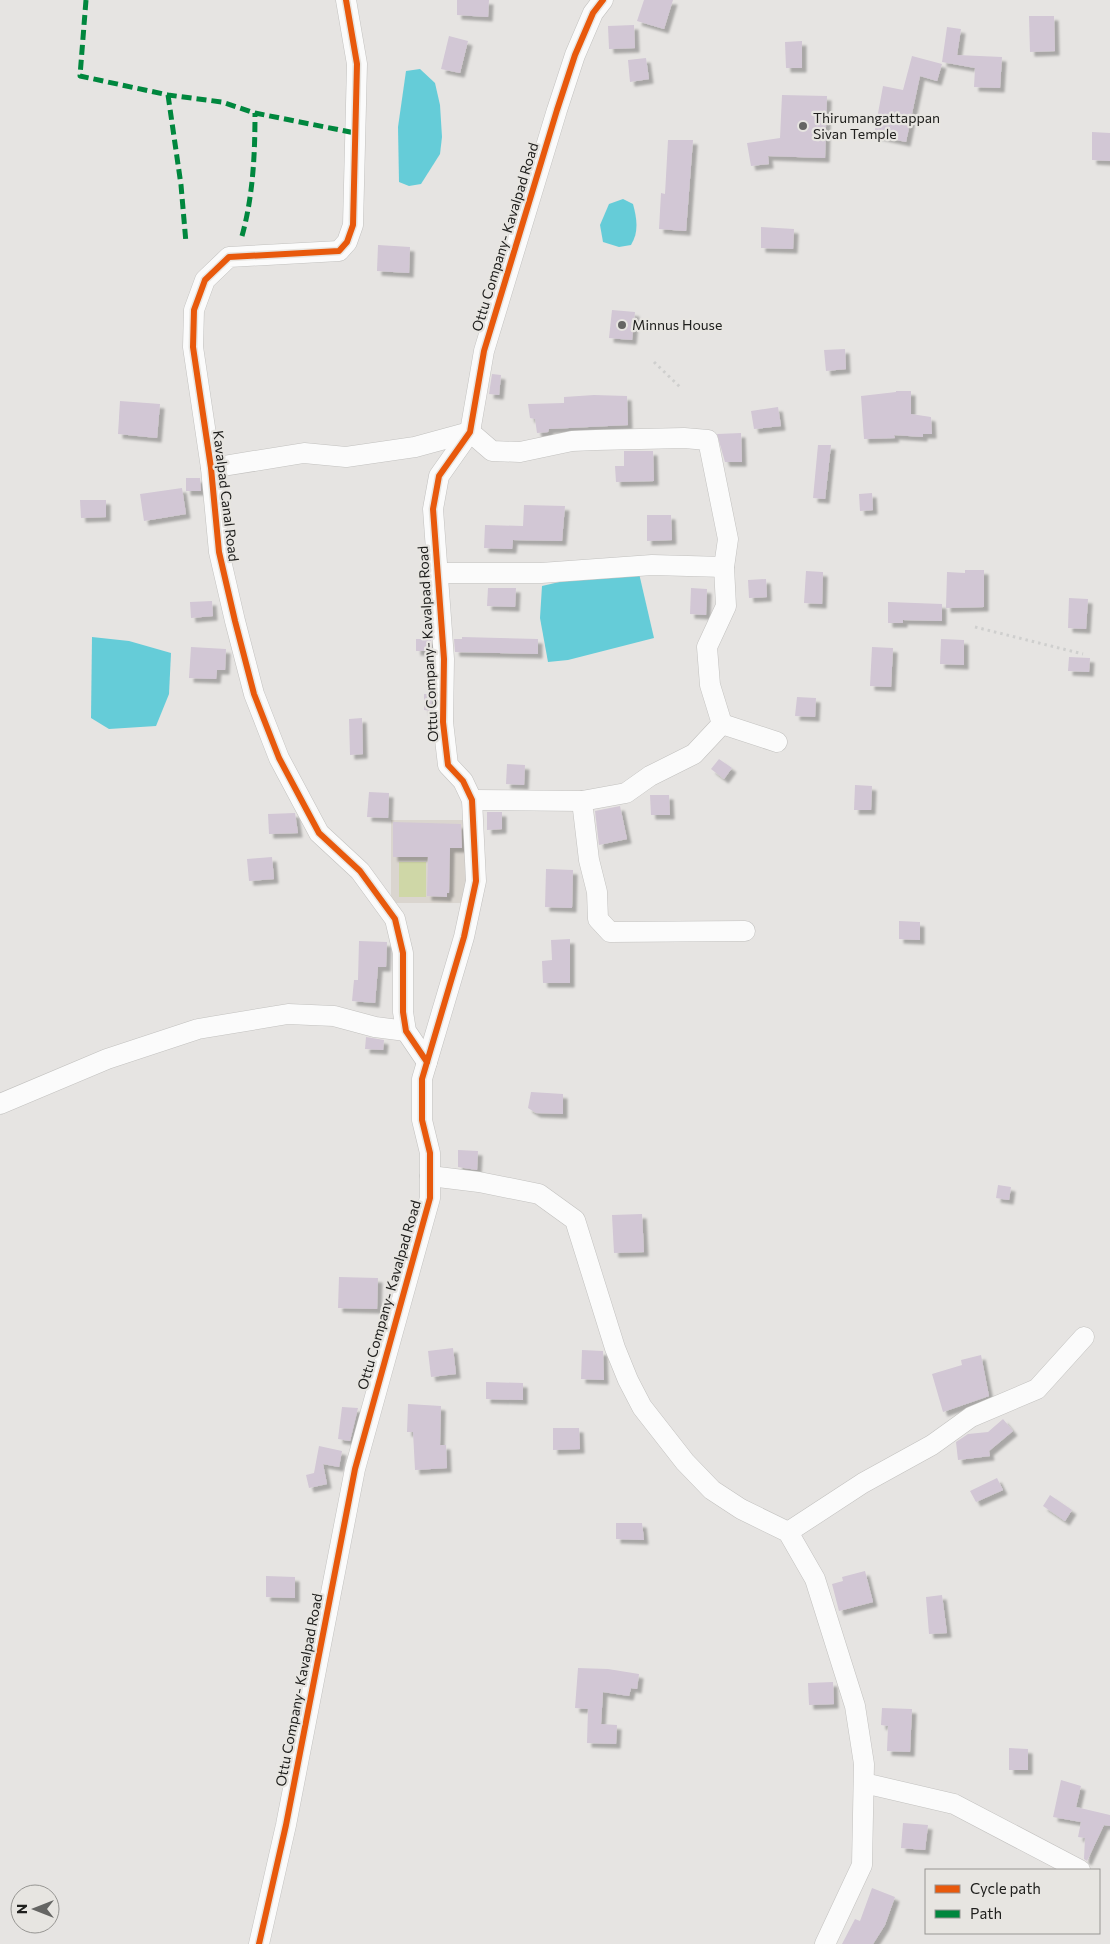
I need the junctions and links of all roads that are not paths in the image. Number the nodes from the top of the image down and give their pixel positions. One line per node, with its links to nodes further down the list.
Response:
1 (346, 0): 4 (street, Kavalpad Canal Road)
2 (603, 0): 3 (street, Ottu Company- Kavalpad Road)
3 (470, 432): 4 (street); 5 (street); 6 (street, Ottu Company- Kavalpad Road)
4 (211, 468): 12 (street, Kavalpad Canal Road)
5 (724, 567): 6 (street); 7 (street)
6 (437, 573): 9 (street, Ottu Company- Kavalpad Road)
7 (722, 724): 8 (street); 10 (street)
8 (777, 742)
9 (472, 800): 10 (street); 13 (street, Ottu Company- Kavalpad Road)
10 (582, 801): 11 (street)
11 (745, 931)
12 (406, 1031): 13 (street, Kavalpad Canal Road); 14 (street)
13 (427, 1062): 15 (street, Ottu Company- Kavalpad Road)
14 (0, 1104)
15 (430, 1176): 17 (street); 20 (street, Ottu Company- Kavalpad Road)
16 (1084, 1337): 17 (street)
17 (788, 1532): 18 (street)
18 (864, 1783): 19 (street); 21 (street)
19 (1078, 1869)
20 (259, 1944)
21 (825, 1944)

